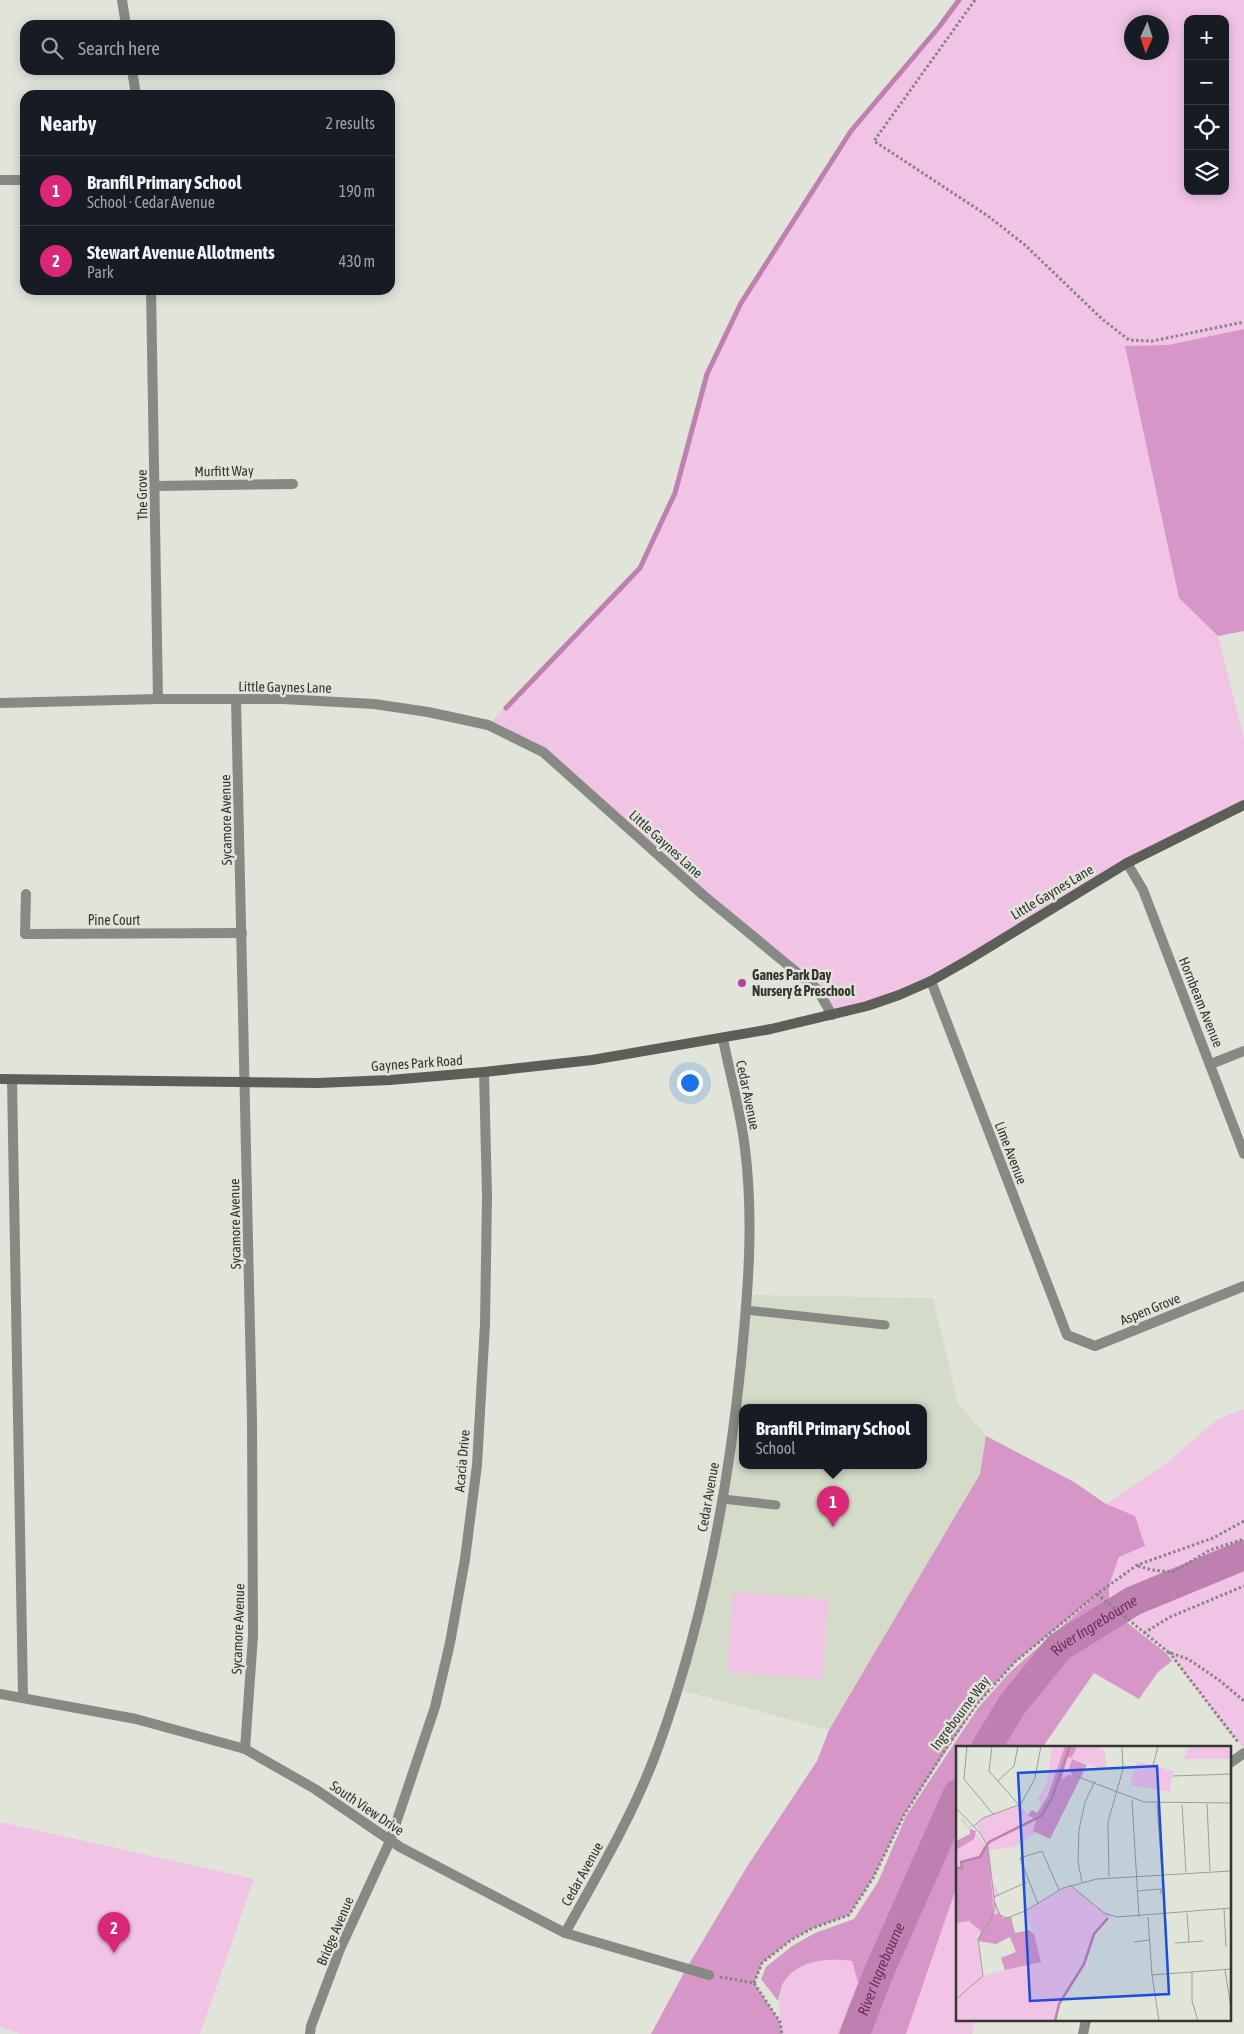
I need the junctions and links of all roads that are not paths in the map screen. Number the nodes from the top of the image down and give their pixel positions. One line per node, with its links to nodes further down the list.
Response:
1 (122, 0): 2 (street)
2 (125, 20)
3 (133, 75): 4 (street)
4 (135, 90)
5 (0, 180): 6 (street)
6 (20, 180)
7 (151, 295): 9 (street, The Grove)
8 (293, 484): 9 (street, Murfitt Way)
9 (155, 486): 10 (street, The Grove)
10 (158, 699): 11 (street, Little Gaynes Lane); 12 (street, Little Gaynes Lane)
11 (236, 699): 16 (street, Sycamore Avenue); 18 (street, Little Gaynes Lane)
12 (0, 703)
13 (1244, 805): 14 (street, Little Gaynes Lane)
14 (1127, 863): 17 (street, Little Gaynes Lane); 21 (street, Hornbeam Avenue)
15 (26, 894): 16 (street, Pine Court)
16 (242, 933): 25 (street, Sycamore Avenue)
17 (930, 981): 18 (street, Little Gaynes Lane); 30 (street, Lime Avenue)
18 (832, 1016): 19 (street, Gaynes Park Road)
19 (723, 1039): 22 (street, Gaynes Park Road); 28 (street, Cedar Avenue)
20 (1244, 1051): 21 (street)
21 (1211, 1064): 26 (street, Hornbeam Avenue)
22 (484, 1072): 25 (street, Gaynes Park Road); 38 (street, Acacia Drive)
23 (0, 1079): 24 (street, Gaynes Park Road)
24 (12, 1080): 25 (street, Gaynes Park Road); 34 (street)
25 (246, 1083): 35 (street, Sycamore Avenue)
26 (1244, 1154)
27 (1244, 1286): 30 (street, Aspen Grove)
28 (746, 1310): 29 (lane); 31 (street, Cedar Avenue)
29 (885, 1325)
30 (1066, 1335)
31 (723, 1499): 32 (lane); 39 (street, Cedar Avenue)
32 (776, 1505)
33 (0, 1694): 34 (street, South View Drive)
34 (23, 1697): 35 (street, South View Drive)
35 (245, 1748): 38 (street, South View Drive)
36 (1244, 1753): 37 (street)
37 (1232, 1762)
38 (390, 1841): 39 (street, South View Drive); 41 (street, Bridge Avenue)
39 (565, 1933): 40 (street, South View Drive)
40 (709, 1975)
41 (310, 2034)

